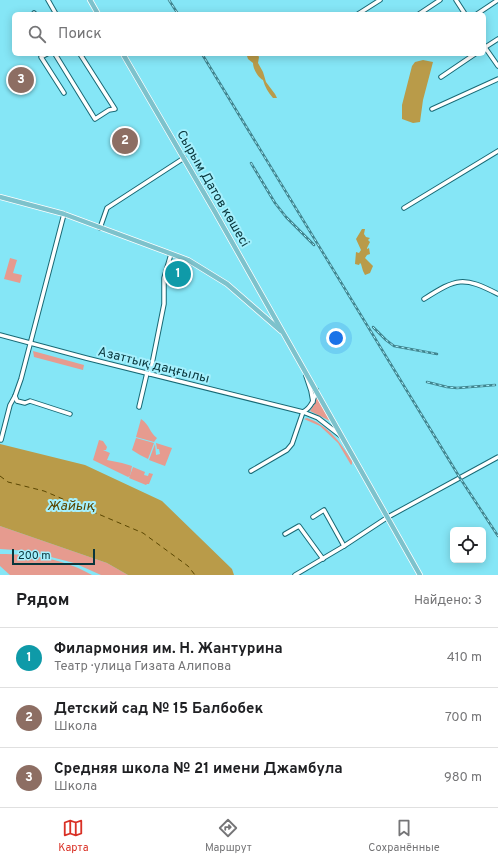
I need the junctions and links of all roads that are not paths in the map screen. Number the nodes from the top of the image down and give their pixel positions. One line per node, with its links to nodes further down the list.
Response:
1 (48, 0): 7 (street)
2 (90, 0): 8 (main road)
3 (380, 0): 9 (street)
4 (440, 0): 10 (street)
5 (456, 0): 11 (street)
6 (498, 0): 12 (street)
7 (55, 12)
8 (97, 12)
9 (361, 12)
10 (422, 12)
11 (464, 12)
12 (480, 12)
13 (498, 39): 14 (street)
14 (486, 46)
15 (486, 50): 21 (street)
16 (43, 56): 24 (street)
17 (56, 56): 18 (street)
18 (81, 56)
19 (124, 56): 27 (main road, Сырым Датов көшесі)
20 (472, 56): 22 (street)
21 (498, 66)
22 (441, 77)
23 (498, 79): 25 (street)
24 (64, 93)
25 (432, 109)
26 (498, 151): 29 (street)
27 (184, 158): 31 (street); 35 (main road, Сырым Датов көшесі)
28 (0, 197): 30 (main road)
29 (404, 208)
30 (64, 214): 31 (main road); 37 (street)
31 (100, 228): 32 (main road)
32 (171, 254): 35 (main road); 39 (street)
33 (498, 294): 34 (street)
34 (424, 299)
35 (284, 334): 38 (main road, Сырым Датов көшесі)
36 (0, 335): 37 (street, Азаттық даңғылы)
37 (31, 343): 39 (street, Азаттық даңғылы); 41 (street)
38 (303, 366): 40 (main road, Сырым Датов көшесі); 42 (street)
39 (149, 373): 43 (street); 44 (street, Азаттық даңғылы)
40 (316, 389): 42 (street); 46 (main road, Сырым Датов көшесі)
41 (15, 396): 45 (street); 47 (street)
42 (313, 402): 44 (street)
43 (139, 407)
44 (303, 412): 46 (street, Азаттық даңғылы); 49 (street)
45 (70, 414)
46 (342, 437): 51 (main road)
47 (0, 440)
48 (498, 457): 51 (street)
49 (251, 471)
50 (313, 517): 53 (street)
51 (388, 517): 53 (street); 56 (main road)
52 (285, 534): 54 (street)
53 (344, 546): 54 (street)
54 (323, 559): 55 (street)
55 (295, 575)
56 (420, 575)

